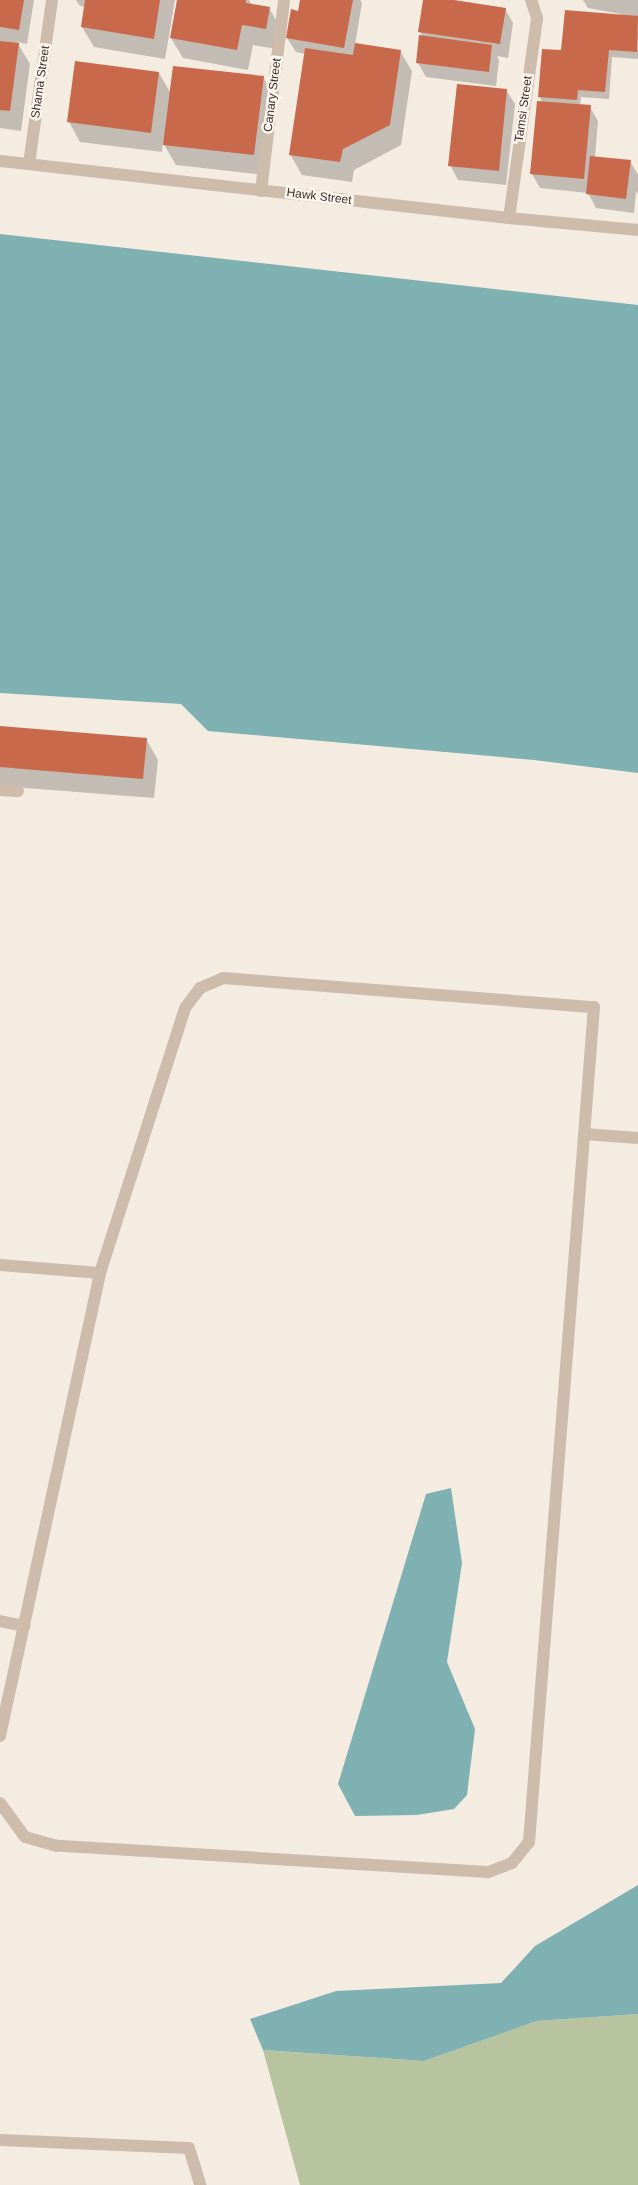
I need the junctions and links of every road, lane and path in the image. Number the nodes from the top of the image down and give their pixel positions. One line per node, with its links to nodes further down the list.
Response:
1 (52, 0): 5 (street, Shama Street)
2 (284, 0): 6 (street, Canary Street)
3 (531, 0): 7 (street, Tamsi Street)
4 (0, 161): 5 (street, Hawk Street)
5 (29, 164): 6 (street, Hawk Street)
6 (261, 191): 7 (street, Hawk Street)
7 (509, 218): 8 (street, Hawk Street)
8 (638, 230)
9 (0, 790): 10 (street)
10 (18, 791)
11 (584, 1134): 12 (street); 14 (street); 18 (street)
12 (638, 1138)
13 (0, 1265): 14 (street)
14 (100, 1273): 16 (street)
15 (0, 1621): 16 (street)
16 (24, 1626): 17 (street)
17 (0, 1736)
18 (0, 1802)
19 (0, 2140): 20 (street)
20 (200, 2185)

